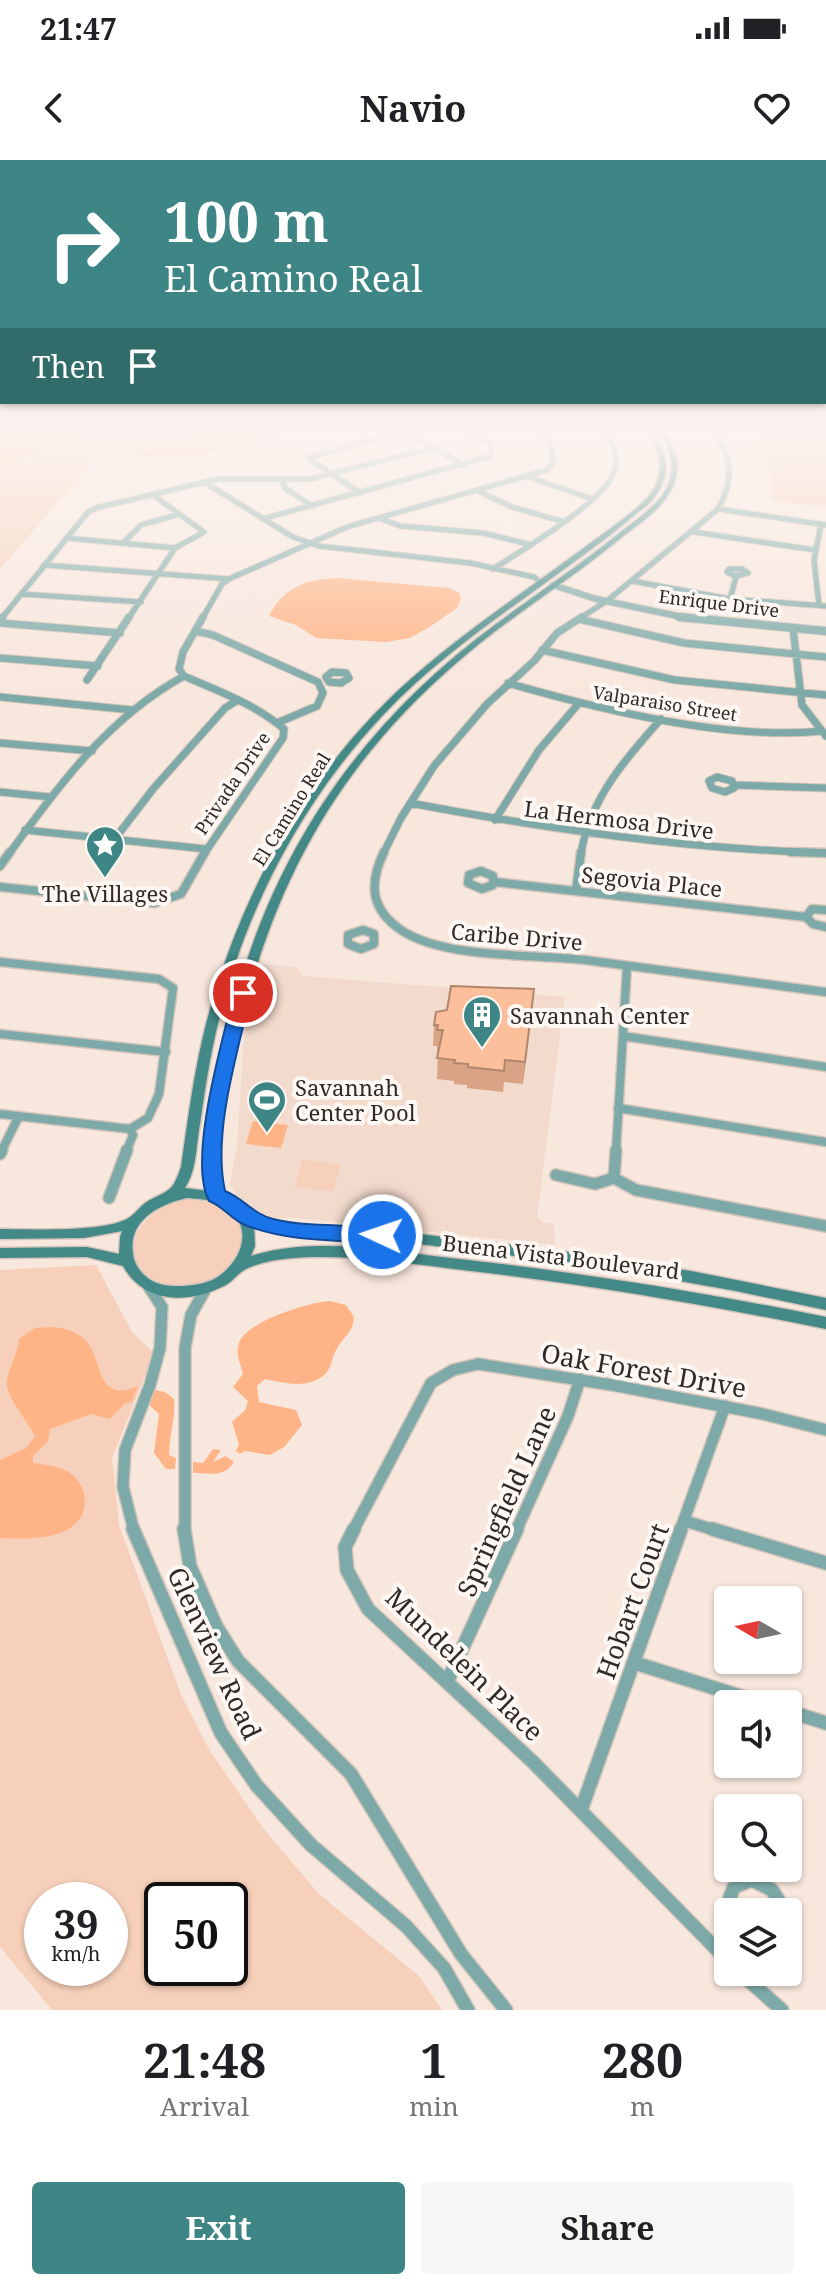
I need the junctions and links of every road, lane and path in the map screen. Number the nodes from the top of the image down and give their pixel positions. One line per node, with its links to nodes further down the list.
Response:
1 (83, 518): 16 (street)
2 (165, 518): 17 (street)
3 (186, 518): 20 (street)
4 (378, 518): 18 (street)
5 (379, 518): 19 (street)
6 (552, 518): 13 (street)
7 (565, 518): 13 (street)
8 (624, 518): 28 (main road, El Camino Real)
9 (638, 518): 29 (main road, El Camino Real)
10 (708, 518): 15 (street)
11 (783, 518): 14 (street)
12 (262, 519): 18 (street)
13 (561, 521): 19 (street)
14 (823, 524): 21 (street)
15 (694, 532): 21 (street); 27 (street)
16 (66, 538): 17 (street); 22 (street)
17 (123, 543): 20 (street)
18 (309, 543): 23 (street); 26 (street)
19 (528, 544): 23 (street)
20 (175, 548): 24 (street)
21 (815, 550): 34 (street)
22 (44, 565): 24 (street); 30 (street)
23 (493, 569): 28 (street)
24 (159, 573): 26 (street); 33 (street)
25 (736, 577): 31 (street)
26 (229, 579): 38 (street)
27 (632, 581): 31 (street); 32 (street)
28 (540, 582): 29 (main road); 89 (main road, El Camino Real)
29 (553, 585): 32 (street, Enrique Drive); 90 (main road, El Camino Real)
30 (21, 594): 33 (street); 36 (street)
31 (730, 599): 34 (street)
32 (608, 600): 35 (street); 37 (street, Enrique Drive)
33 (141, 602): 40 (street)
34 (822, 606)
35 (579, 619): 41 (street); 42 (street)
36 (0, 622): 40 (street)
37 (793, 628): 39 (street, Enrique Drive); 42 (street)
38 (195, 631): 46 (street); 49 (street)
39 (826, 631)
40 (120, 633): 45 (street)
41 (542, 650): 50 (street); 51 (street)
42 (796, 654): 43 (street); 51 (street)
43 (826, 657)
44 (0, 658): 45 (street)
45 (98, 666): 47 (street)
46 (184, 676): 54 (street, Privada Drive); 56 (street)
47 (87, 680)
48 (327, 680): 49 (street)
49 (318, 682): 58 (street)
50 (508, 683): 55 (street, Valparaiso Street); 66 (street)
51 (801, 693): 52 (street); 59 (street)
52 (826, 695)
53 (0, 697): 56 (street)
54 (238, 700): 58 (street, Privada Drive); 70 (street)
55 (579, 703): 57 (street, Valparaiso Street); 67 (street)
56 (132, 710): 61 (street)
57 (661, 719): 59 (street, Valparaiso Street); 69 (street)
58 (277, 723): 71 (street, Privada Drive)
59 (823, 734)
60 (0, 743): 61 (street)
61 (92, 751): 65 (street)
62 (735, 785): 63 (street)
63 (826, 788)
64 (0, 792): 65 (street)
65 (50, 797): 68 (street)
66 (410, 803): 67 (street, La Hermosa Drive); 79 (street)
67 (495, 820): 69 (street, La Hermosa Drive)
68 (25, 830): 70 (street); 73 (street)
69 (585, 835): 72 (street, La Hermosa Drive); 76 (street)
70 (114, 840): 71 (street)
71 (206, 849): 75 (street, Privada Drive)
72 (826, 853)
73 (0, 866)
74 (495, 882): 76 (street, Segovia Place)
75 (0, 887)
76 (576, 891): 78 (street, Segovia Place)
77 (826, 910): 78 (street, Segovia Place)
78 (806, 917): 80 (street, Segovia Place)
79 (393, 924): 81 (street); 83 (street, Caribe Drive)
80 (826, 927)
81 (374, 934)
82 (0, 962): 87 (street)
83 (627, 966): 84 (street, Caribe Drive); 86 (street)
84 (826, 992)
85 (0, 1034): 87 (street)
86 (623, 1036): 88 (street); 91 (street)
87 (166, 1052): 94 (street)
88 (826, 1067)
89 (200, 1083): 90 (main road); 100 (main road, El Camino Real)
90 (222, 1083): 99 (main road, El Camino Real)
91 (618, 1108): 95 (street); 98 (street)
92 (1, 1116): 93 (street)
93 (19, 1116): 94 (street); 96 (street)
94 (130, 1129): 101 (street)
95 (826, 1142)
96 (0, 1154)
97 (556, 1175): 98 (street)
98 (614, 1178): 104 (street)
99 (216, 1195): 100 (main road); 102 (main road)
100 (172, 1196): 103 (main road)
101 (109, 1198)
102 (246, 1217): 106 (main road, Buena Vista Boulevard); 110 (main road)
103 (133, 1222): 105 (main road); 109 (main road)
104 (826, 1226)
105 (0, 1234)
106 (382, 1235): 108 (main road); 113 (main road, Buena Vista Boulevard)
107 (0, 1253): 109 (main road)
108 (378, 1255): 110 (main road, Buena Vista Boulevard); 114 (main road, Buena Vista Boulevard)
109 (126, 1261): 111 (main road)
110 (243, 1264): 112 (main road)
111 (149, 1287): 112 (main road); 131 (street, Glenview Road)
112 (205, 1290): 132 (street, Glenview Road)
113 (826, 1304)
114 (826, 1323)
115 (453, 1370): 116 (street, Oak Forest Drive); 122 (street, Mundelein Place)
116 (580, 1379): 117 (street, Oak Forest Drive); 122 (street, Springfield Lane)
117 (725, 1406): 118 (street, Oak Forest Drive); 119 (street, Hobart Court)
118 (826, 1430)
119 (685, 1521): 120 (street); 121 (street, Hobart Court)
120 (826, 1563)
121 (635, 1663): 123 (street); 126 (street, Hobart Court)
122 (447, 1682): 126 (street, Mundelein Place)
123 (721, 1690)
124 (802, 1715): 125 (street)
125 (826, 1723)
126 (581, 1810): 129 (street, Mundelein Place)
127 (730, 1898): 128 (street)
128 (779, 1898)
129 (714, 1943)
130 (755, 1986): 133 (street)
131 (468, 2010)
132 (506, 2010)
133 (782, 2010)

